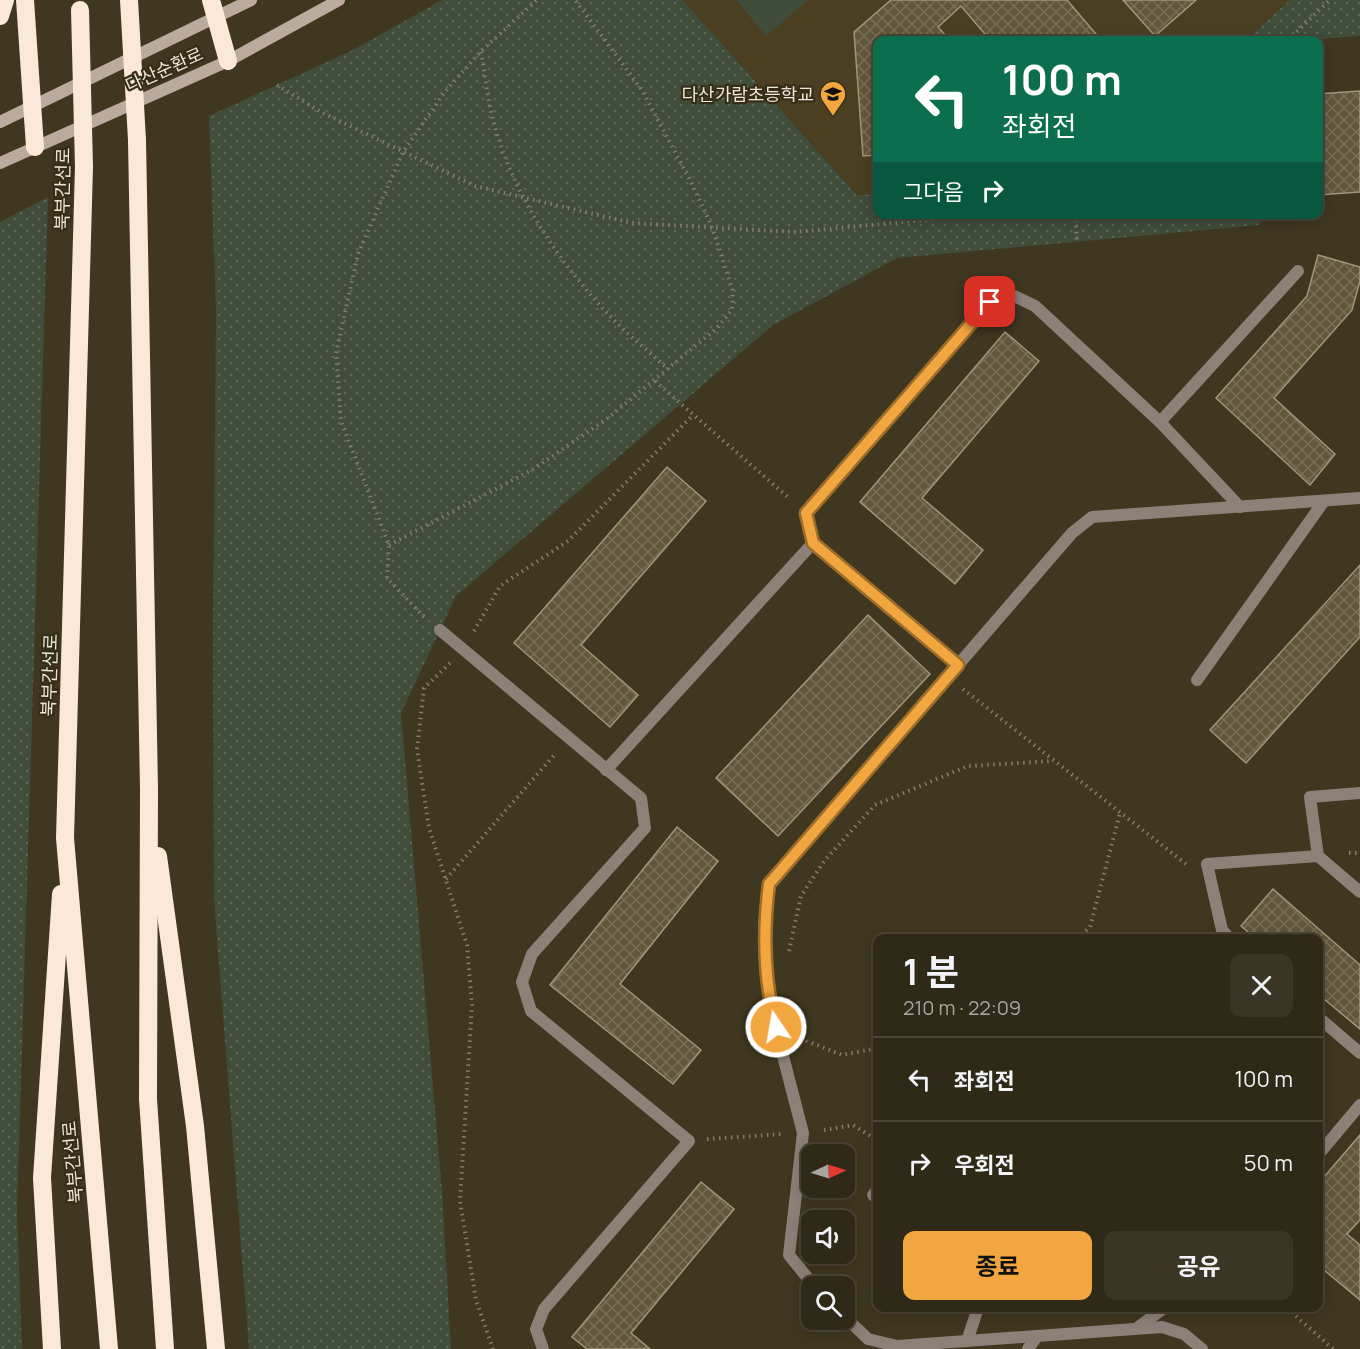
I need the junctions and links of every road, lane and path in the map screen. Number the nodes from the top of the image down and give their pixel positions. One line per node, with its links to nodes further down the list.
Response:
1 (5, 0): 11 (highway)
2 (25, 0): 17 (highway)
3 (129, 0): 46 (highway, bridge)
4 (211, 0): 12 (highway)
5 (251, 0): 12 (street, 다산순환로)
6 (339, 0): 15 (street, 다산순환로)
7 (537, 0): 14 (path)
8 (575, 0): 25 (path)
9 (1330, 0): 13 (path)
10 (80, 5): 49 (highway, 북부간선로, bridge)
11 (0, 16)
12 (216, 19): 15 (highway); 17 (street, 다산순환로)
13 (1292, 36)
14 (481, 51): 20 (path); 22 (path)
15 (228, 61): 19 (street, 다산순환로)
16 (277, 85): 20 (path)
17 (32, 107): 18 (street, 다산순환로); 19 (highway)
18 (0, 122)
19 (35, 147): 21 (street, 다산순환로)
20 (403, 152): 22 (path); 37 (path)
21 (0, 163)
22 (524, 198): 25 (path); 28 (path)
23 (936, 219): 25 (path)
24 (1075, 219): 26 (path)
25 (712, 227): 28 (path)
26 (1077, 242)
27 (1298, 271): 31 (lane)
28 (668, 369): 29 (path)
29 (655, 381): 30 (path); 37 (path)
30 (693, 415): 35 (path); 39 (path)
31 (1160, 422): 34 (lane); 35 (lane)
32 (1360, 498): 33 (lane)
33 (1324, 501): 34 (lane); 42 (lane)
34 (1240, 507): 40 (lane)
35 (806, 513): 36 (lane)
36 (813, 543): 40 (lane); 45 (lane)
37 (388, 545): 38 (path)
38 (440, 630): 39 (lane)
39 (462, 651): 43 (lane); 52 (path)
40 (958, 665): 41 (lane)
41 (947, 677): 44 (path); 62 (lane)
42 (1197, 680)
43 (568, 738): 45 (lane); 52 (path)
44 (1053, 761): 48 (path); 56 (path)
45 (606, 770): 64 (lane)
46 (149, 789): 76 (highway); 77 (highway)
47 (1360, 793): 50 (lane)
48 (1120, 813): 51 (path); 54 (path)
49 (65, 838): 74 (highway); 75 (highway, 북부간선로)
50 (1317, 856): 51 (lane); 53 (lane)
51 (1207, 864): 55 (lane)
52 (446, 879): 78 (path)
53 (1360, 892)
54 (1082, 934)
55 (1226, 934)
56 (788, 957)
57 (797, 1021): 59 (path)
58 (1323, 1021): 60 (lane)
59 (873, 1049)
60 (1360, 1053)
61 (1360, 1105): 65 (lane)
62 (803, 1133): 63 (path); 64 (path); 66 (lane)
63 (873, 1138)
64 (689, 1141): 79 (lane)
65 (1323, 1149)
66 (806, 1276)
67 (977, 1312): 73 (lane)
68 (1158, 1312): 71 (lane)
69 (1291, 1312): 82 (path)
70 (855, 1327): 73 (lane)
71 (1136, 1328): 72 (lane); 81 (lane)
72 (1037, 1336): 73 (lane); 80 (lane)
73 (967, 1341)
74 (52, 1349)
75 (109, 1349)
76 (165, 1349)
77 (216, 1349)
78 (493, 1349)
79 (543, 1349)
80 (1028, 1349)
81 (1202, 1349)
82 (1333, 1349)

